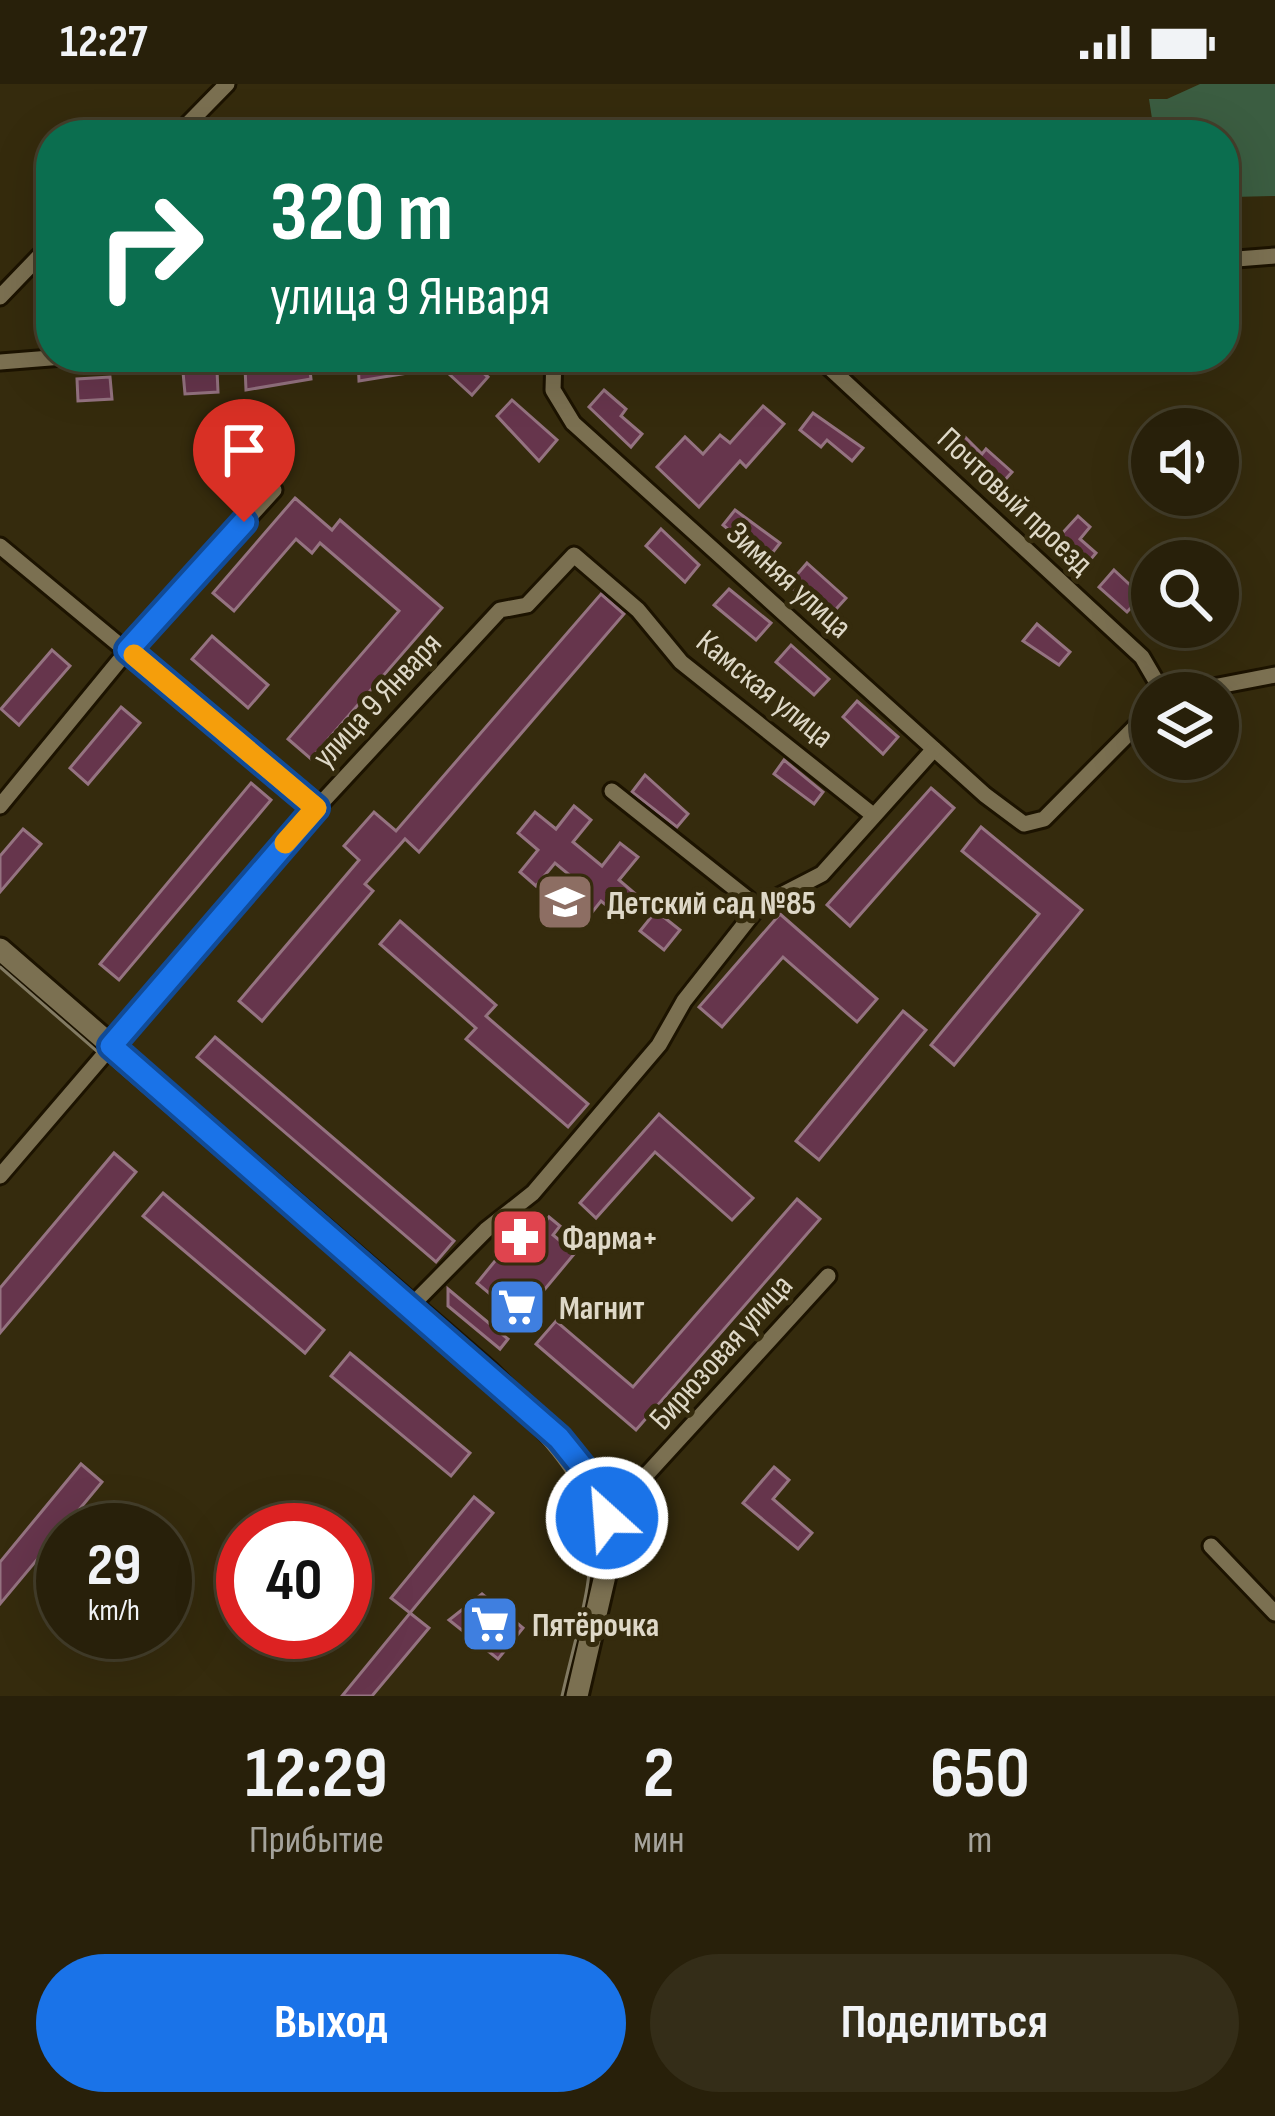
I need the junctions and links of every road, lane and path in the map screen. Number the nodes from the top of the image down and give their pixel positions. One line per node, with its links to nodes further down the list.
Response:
1 (227, 84): 2 (street)
2 (191, 120)
3 (1275, 256): 4 (street)
4 (1239, 259)
5 (36, 260): 6 (street)
6 (0, 298)
7 (36, 359): 8 (street)
8 (0, 362)
9 (554, 372): 19 (street, Зимняя улица)
10 (834, 372): 15 (street, Почтовый проезд)
11 (274, 490): 14 (street)
12 (0, 546): 14 (street)
13 (574, 555): 22 (street, улица 9 Января); 23 (street, Камская улица)
14 (128, 650): 21 (street); 22 (street)
15 (1151, 672)
16 (1275, 675): 17 (street)
17 (1239, 682)
18 (1131, 731): 19 (street, Зимняя улица)
19 (934, 749): 23 (street)
20 (612, 791): 24 (street)
21 (0, 806)
22 (316, 808): 26 (street, улица 9 Января)
23 (873, 815): 24 (street)
24 (758, 907): 29 (street)
25 (0, 949): 26 (street)
26 (111, 1046): 27 (street, улица 9 Января); 29 (street)
27 (0, 1176)
28 (828, 1276): 30 (street, Бирюзовая улица)
29 (409, 1308): 30 (street)
30 (607, 1518): 33 (street)
31 (1211, 1546): 32 (street)
32 (1275, 1613)
33 (577, 1696)

